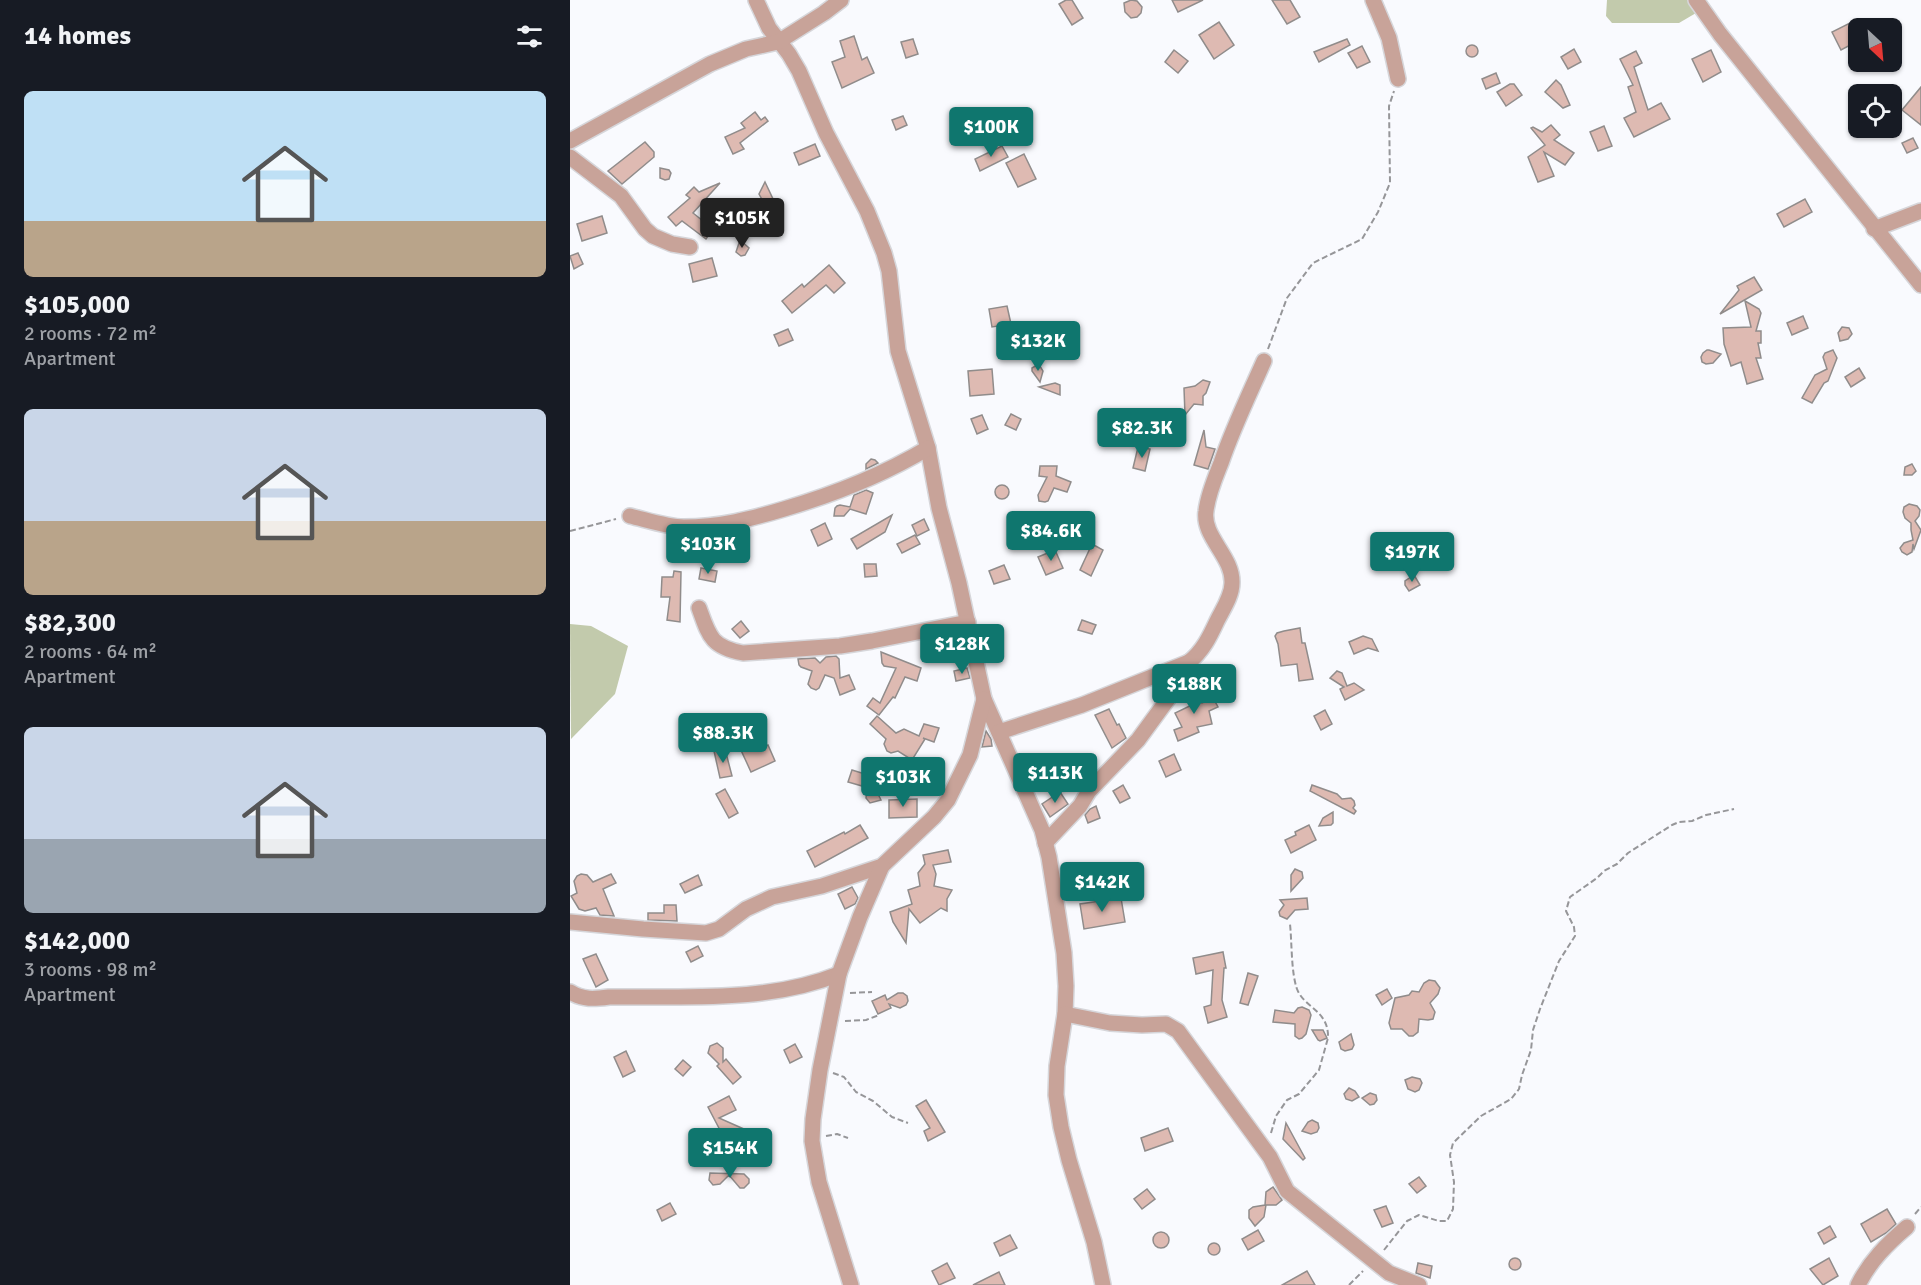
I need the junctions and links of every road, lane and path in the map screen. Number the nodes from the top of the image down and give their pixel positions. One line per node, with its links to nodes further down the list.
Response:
1 (756, 0): 5 (street)
2 (841, 0): 5 (street)
3 (1373, 0): 6 (street)
4 (1696, 0): 10 (street)
5 (778, 42): 7 (street); 14 (street)
6 (1398, 79): 13 (path)
7 (570, 141)
8 (570, 157): 11 (street)
9 (1921, 211): 10 (street)
10 (1874, 229): 12 (street)
11 (690, 247)
12 (1921, 285)
13 (1264, 361): 19 (street)
14 (928, 448): 15 (street); 18 (street)
15 (630, 516): 16 (path)
16 (570, 531)
17 (699, 608): 18 (street)
18 (968, 622): 20 (street)
19 (1189, 662): 21 (street); 23 (street)
20 (984, 699): 21 (street); 24 (street)
21 (999, 732): 23 (street)
22 (1734, 809): 40 (path)
23 (1045, 843): 31 (street)
24 (882, 866): 25 (street); 27 (street)
25 (570, 922)
26 (1290, 924): 38 (path)
27 (839, 974): 28 (street); 30 (street)
28 (570, 992)
29 (872, 992): 30 (path)
30 (835, 993): 33 (street)
31 (1065, 1014): 38 (street); 42 (street)
32 (879, 1015): 33 (path)
33 (830, 1020): 34 (street)
34 (820, 1070): 35 (path); 37 (street)
35 (908, 1123)
36 (848, 1138): 37 (path)
37 (812, 1141): 41 (street)
38 (1263, 1149): 40 (street)
39 (1907, 1227): 45 (street)
40 (1376, 1261): 43 (path); 44 (street)
41 (851, 1285)
42 (1103, 1285)
43 (1348, 1285)
44 (1419, 1285)
45 (1858, 1285)

